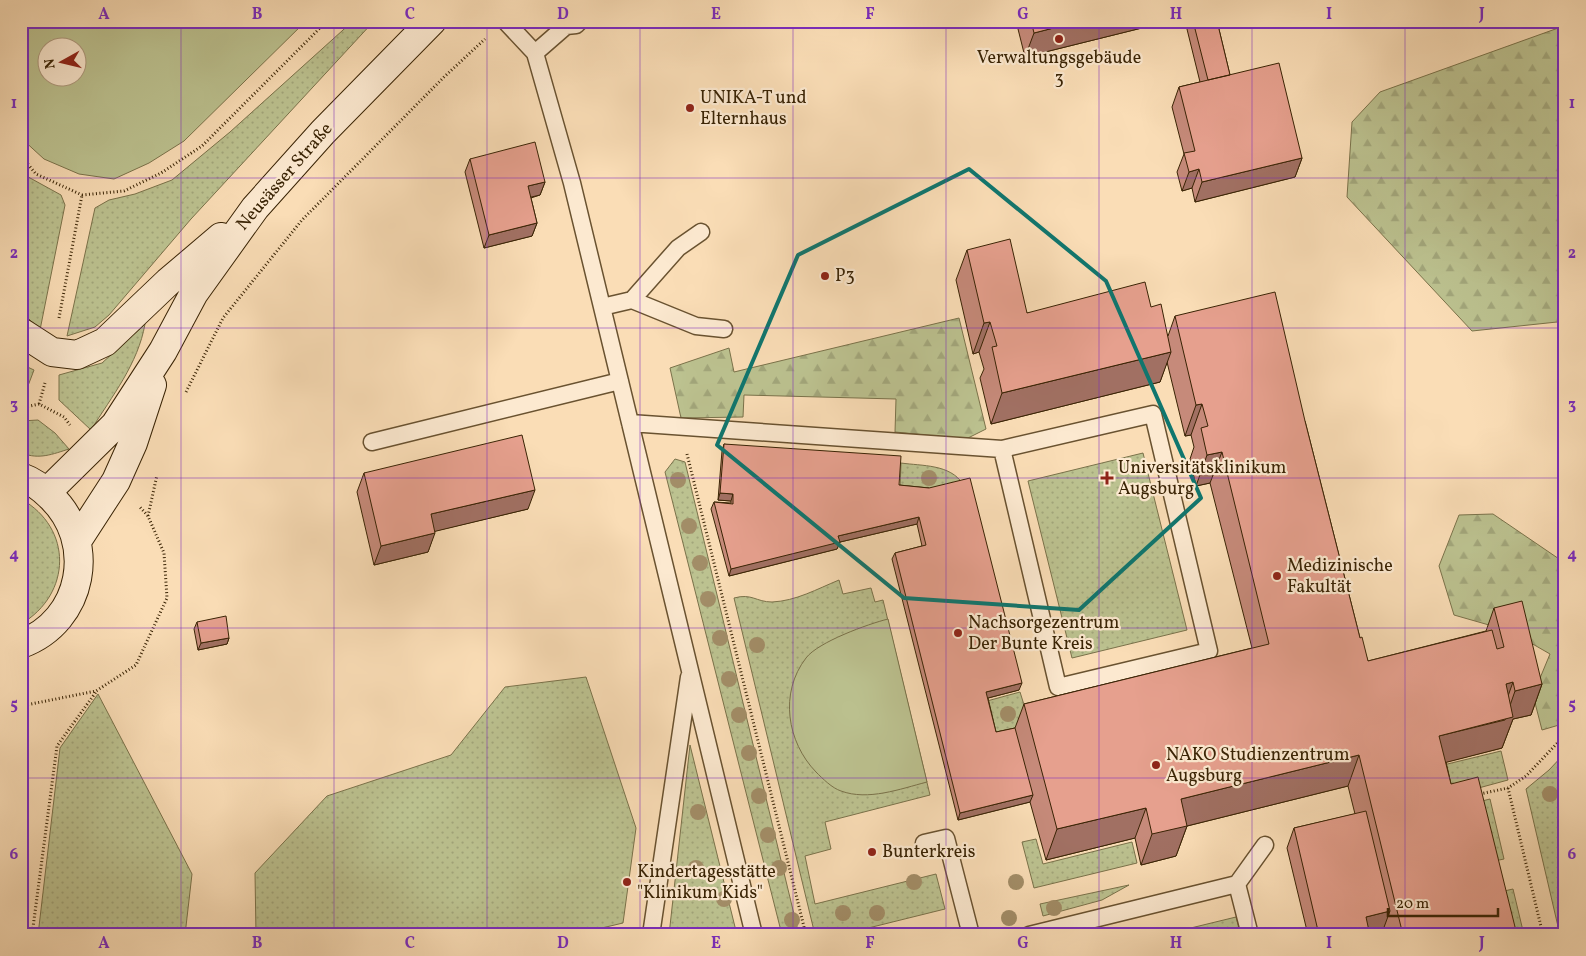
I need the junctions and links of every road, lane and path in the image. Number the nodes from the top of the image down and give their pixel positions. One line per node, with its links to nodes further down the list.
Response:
1 (327, 21): 8 (path)
2 (432, 21): 9 (main road, Neusässer Straße)
3 (505, 21): 6 (lane)
4 (571, 23): 6 (lane)
5 (491, 34): 18 (path)
6 (535, 53): 12 (lane)
7 (21, 156): 8 (path)
8 (82, 195): 16 (path)
9 (254, 208): 15 (main road, Neusässer Straße); 16 (main road)
10 (701, 232): 11 (lane)
11 (632, 300): 12 (lane); 13 (lane)
12 (602, 307): 17 (lane)
13 (724, 329)
14 (21, 332): 16 (main road)
15 (163, 351): 26 (main road, Neusässer Straße); 27 (main road, Neusässer Straße)
16 (52, 352): 19 (path)
17 (620, 382): 20 (lane); 22 (lane)
18 (182, 400)
19 (21, 408)
20 (630, 424): 21 (lane); 29 (lane)
21 (681, 427): 23 (lane); 41 (path)
22 (372, 442)
23 (1002, 449): 23 (lane)
24 (158, 472): 30 (path)
25 (21, 477): 26 (main road)
26 (47, 492): 27 (main road)
27 (78, 541): 28 (main road)
28 (21, 644)
29 (690, 669): 39 (lane); 40 (lane)
30 (96, 691): 31 (path); 38 (path)
31 (21, 706)
32 (1565, 735): 33 (path)
33 (1508, 788): 34 (path); 45 (path)
34 (1472, 796)
35 (924, 843): 42 (lane)
36 (1265, 845): 37 (lane)
37 (1237, 884): 43 (lane); 44 (lane)
38 (32, 935)
39 (651, 935)
40 (754, 935)
41 (806, 935)
42 (970, 935)
43 (1029, 935)
44 (1250, 935)
45 (1543, 935)

